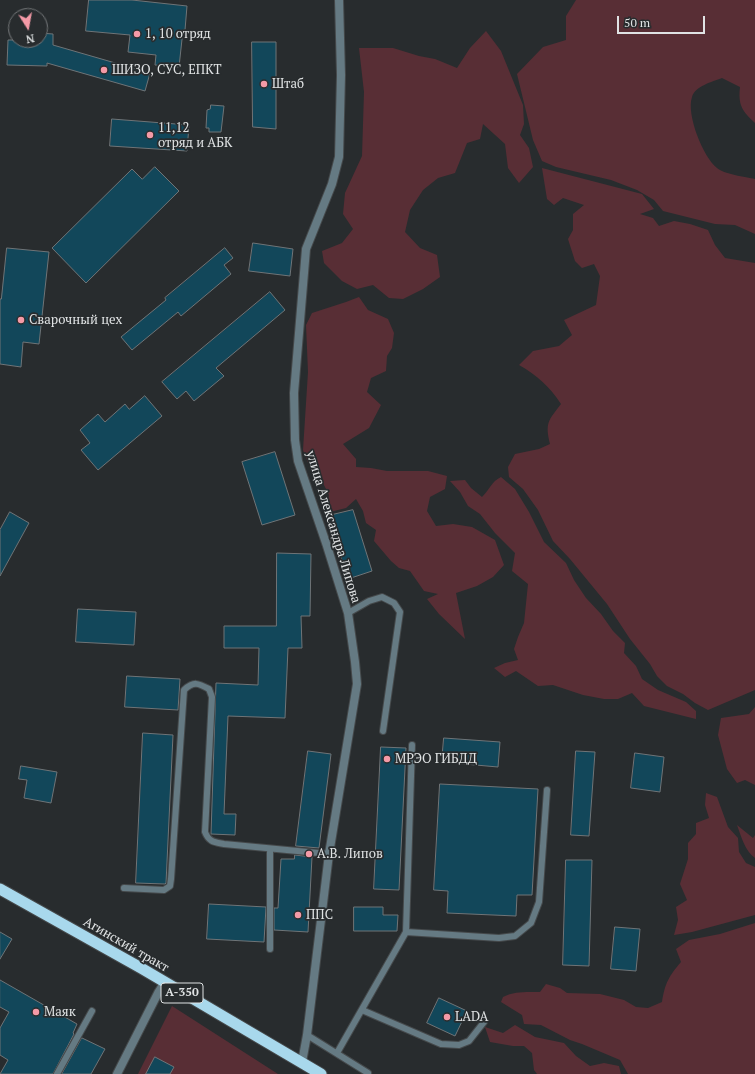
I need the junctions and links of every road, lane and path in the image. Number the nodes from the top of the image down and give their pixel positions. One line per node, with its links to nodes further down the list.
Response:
1 (339, 0): 2 (street, улица Александра Липова)
2 (348, 613): 3 (lane); 7 (street, улица Александра Липова)
3 (384, 731)
4 (412, 745): 10 (lane)
5 (547, 790): 10 (lane)
6 (270, 849): 7 (lane); 8 (lane); 11 (lane)
7 (328, 854): 16 (street, улица Александра Липова)
8 (124, 888)
9 (0, 889): 12 (highway, Агинский тракт / А-350)
10 (406, 932): 13 (lane)
11 (270, 949)
12 (165, 982): 18 (highway, Агинский тракт / А-350); 20 (street)
13 (362, 1010): 15 (lane); 17 (lane)
14 (92, 1011): 19 (lane)
15 (484, 1022)
16 (307, 1035): 17 (lane); 18 (street, улица Александра Липова)
17 (337, 1053): 22 (lane)
18 (302, 1062): 21 (highway, Агинский тракт / А-350)
19 (57, 1074)
20 (117, 1074)
21 (322, 1074)
22 (368, 1074)

